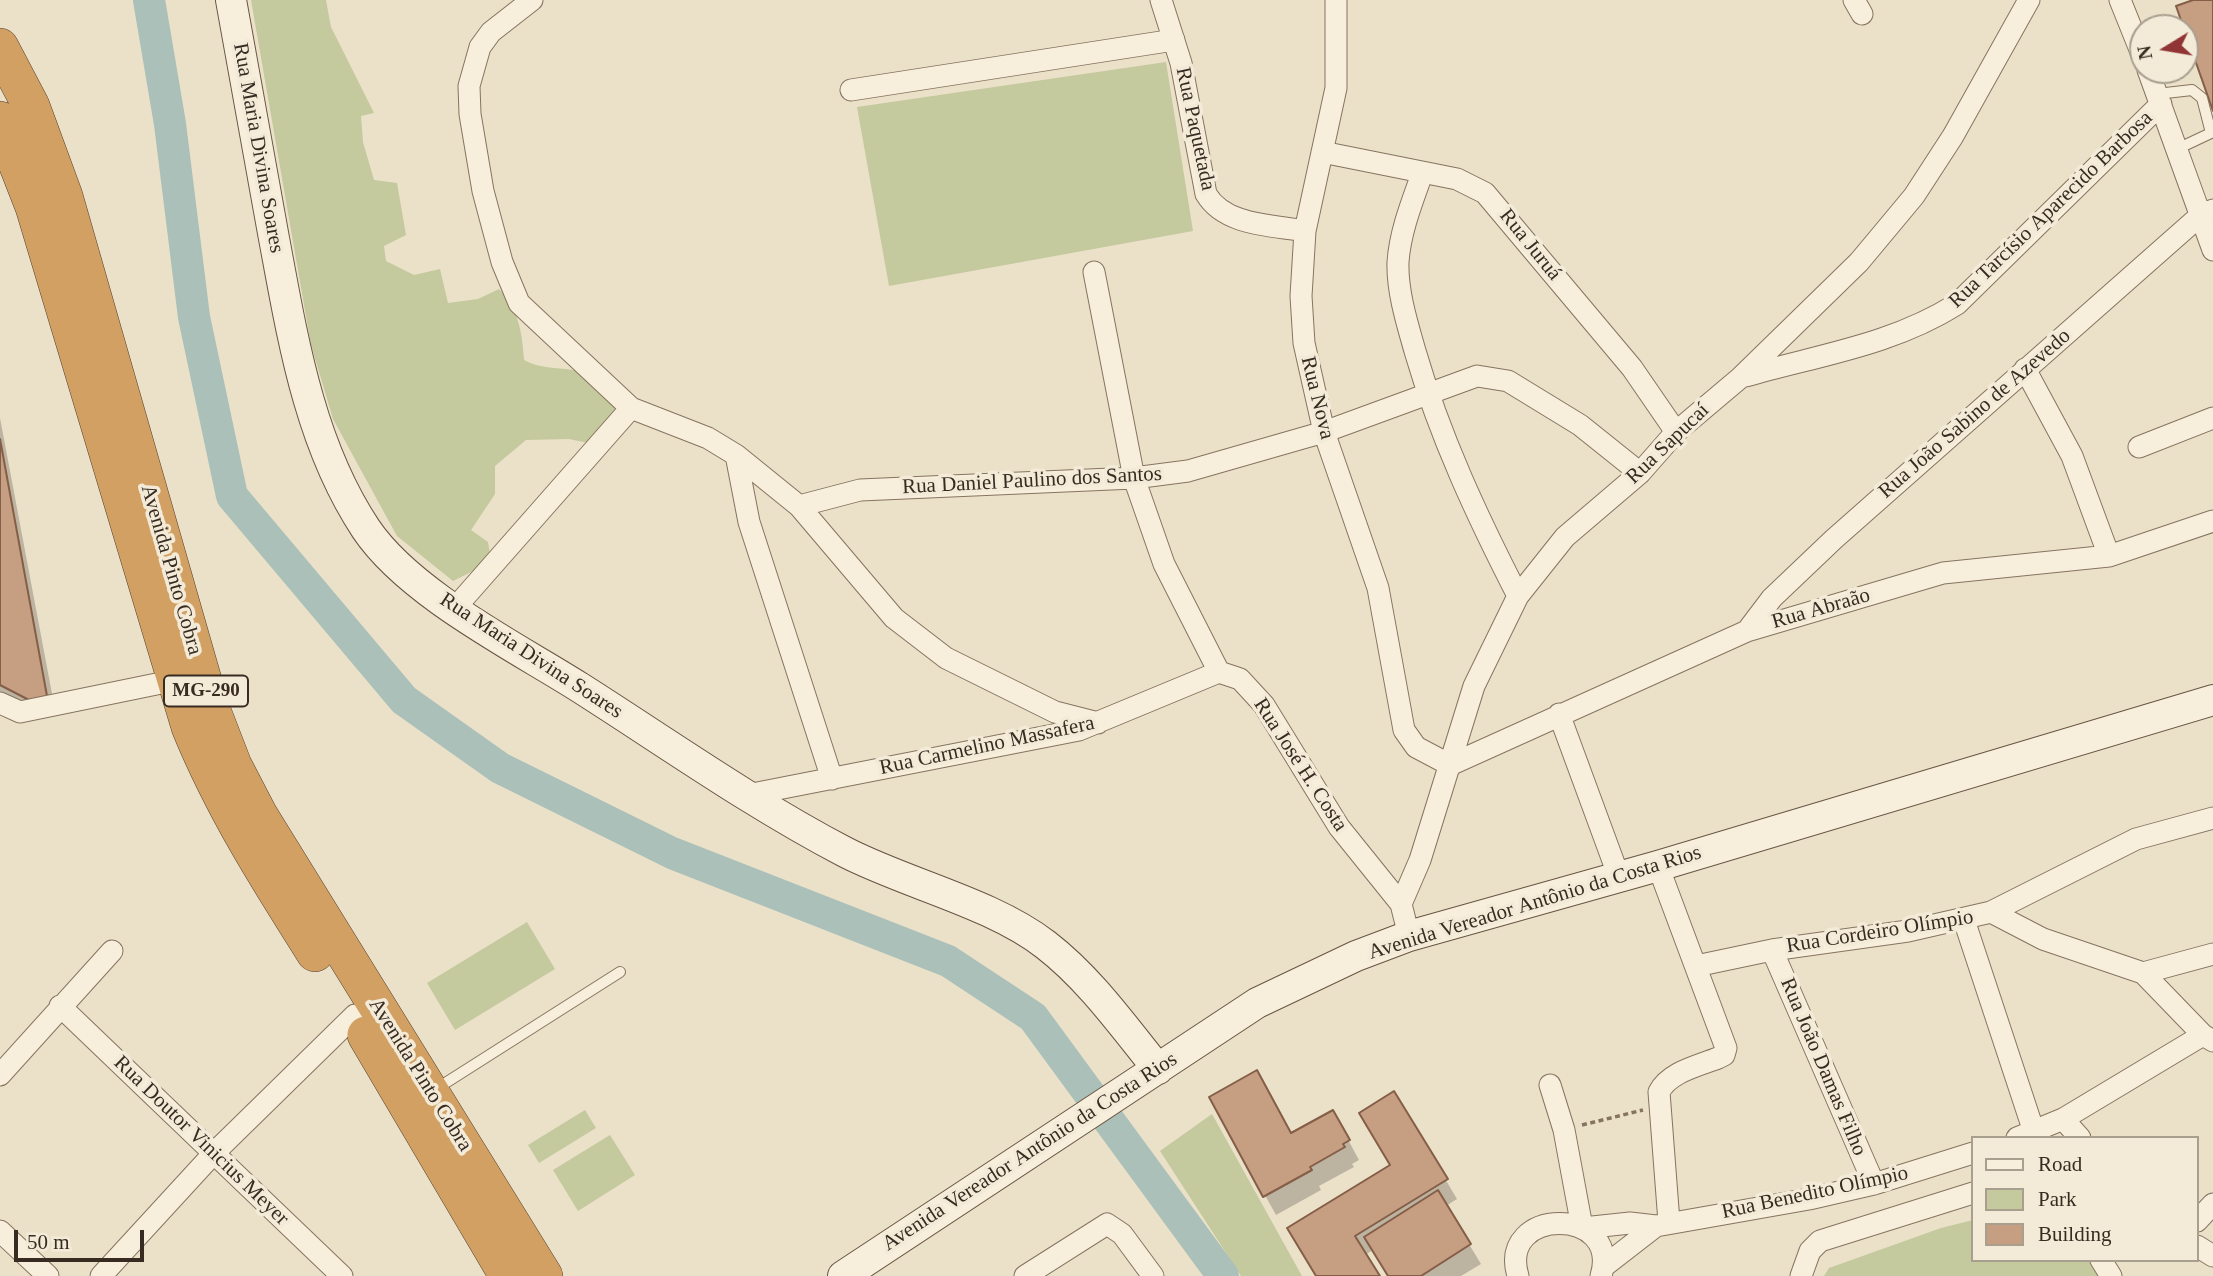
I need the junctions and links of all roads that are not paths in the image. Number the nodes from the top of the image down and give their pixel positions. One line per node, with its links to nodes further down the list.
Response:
1 (231, 0): 34 (street, Rua Maria Divina Soares)
2 (531, 0): 22 (street)
3 (1161, 0): 6 (street, Rua Paquetada)
4 (1336, 0): 13 (street, Rua Nova)
5 (2029, 0): 20 (street, Rua Sapucaí)
6 (1174, 40): 9 (street); 16 (street, Rua Paquetada)
7 (0, 47): 66 (highway, Avenida Pinto Cobra / MG-290)
8 (2153, 84): 10 (street)
9 (852, 90)
10 (2159, 99): 12 (street); 12 (lane); 20 (street, Rua Tarcísio Aparecido Barbosa)
11 (0, 120): 37 (highway, Avenida Pinto Cobra / MG-290)
12 (2177, 149): 15 (street)
13 (1322, 152): 14 (street, Rua Juruá); 16 (street, Rua Nova)
14 (1422, 174): 21 (street); 25 (street, Rua Juruá)
15 (2208, 212): 17 (street); 19 (street, Rua João Sabino de Azevedo)
16 (1305, 231): 24 (street, Rua Nova)
17 (2213, 250)
18 (1094, 272): 29 (street)
19 (2025, 369): 32 (street); 35 (street, Rua João Sabino de Azevedo)
20 (1740, 378): 25 (street, Rua Sapucaí)
21 (1427, 391): 24 (street, Rua Daniel Paulino dos Santos); 28 (street, Rua Daniel Paulino dos Santos); 33 (street)
22 (631, 408): 27 (street); 34 (street)
23 (2213, 418): 26 (street)
24 (1324, 432): 29 (street, Rua Daniel Paulino dos Santos); 44 (street, Rua Nova)
25 (1676, 432): 28 (street, Rua Sapucaí)
26 (2138, 447)
27 (736, 455): 30 (street); 45 (street)
28 (1640, 473): 33 (street, Rua Sapucaí)
29 (1134, 478): 30 (street, Rua Daniel Paulino dos Santos); 36 (street)
30 (799, 506): 42 (street)
31 (2213, 521): 32 (street, Rua Abraão)
32 (2109, 556): 35 (street, Rua Abraão)
33 (1518, 596): 44 (street, Rua Sapucaí)
34 (455, 608): 46 (street, Rua Maria Divina Soares)
35 (1747, 631): 41 (street, Rua Abraão)
36 (1219, 671): 42 (street, Rua Carmelino Massafera); 50 (street, Rua José H. Costa)
37 (176, 680): 40 (street); 61 (highway, Avenida Pinto Cobra / MG-290)
38 (2213, 700): 48 (street, Avenida Vereador Antônio da Costa Rios)
39 (0, 703): 40 (street)
40 (20, 712): 43 (street)
41 (1559, 713): 44 (street, Rua Abraão); 49 (street)
42 (1098, 723): 45 (street, Rua Carmelino Massafera)
43 (0, 724)
44 (1450, 765): 50 (street, Rua Sapucaí)
45 (832, 779): 46 (street, Rua Carmelino Massafera)
46 (747, 794): 63 (street, Rua Maria Divina Soares)
47 (2213, 818): 51 (street, Rua Cordeiro Olímpio)
48 (1658, 866): 49 (street, Avenida Vereador Antônio da Costa Rios); 57 (street)
49 (1619, 877): 53 (street, Avenida Vereador Antônio da Costa Rios)
50 (1401, 904): 53 (street)
51 (1991, 912): 52 (street, Rua Cordeiro Olímpio); 59 (street)
52 (1964, 920): 54 (street, Rua Cordeiro Olímpio); 68 (street)
53 (1409, 936): 63 (street, Avenida Vereador Antônio da Costa Rios)
54 (1772, 950): 57 (street, Rua Cordeiro Olímpio); 73 (street, Rua João Damas Filho)
55 (112, 951): 60 (street)
56 (2213, 954): 59 (street)
57 (1696, 966): 77 (street)
58 (620, 972): 66 (lane)
59 (2143, 973): 62 (street)
60 (60, 1006): 64 (street); 70 (street, Rua Doutor Vinicius Meyer)
61 (355, 1015): 70 (street); 72 (highway, Avenida Pinto Cobra / MG-290)
62 (2208, 1038): 67 (street)
63 (1149, 1074): 86 (street, Avenida Vereador Antônio da Costa Rios)
64 (0, 1075)
65 (1550, 1085): 78 (street)
66 (431, 1093): 72 (highway, Avenida Pinto Cobra / MG-290)
67 (2063, 1119): 68 (street); 69 (street)
68 (2026, 1135)
69 (2078, 1136)
70 (214, 1153): 82 (street); 83 (street, Rua Doutor Vinicius Meyer)
71 (1972, 1153): 73 (street, Rua Benedito Olímpio)
72 (453, 1155): 84 (highway, Avenida Pinto Cobra / MG-290); 85 (highway, Avenida Pinto Cobra / MG-290)
73 (1874, 1184): 77 (street, Rua Benedito Olímpio)
74 (1972, 1193): 90 (street)
75 (2213, 1204): 76 (street)
76 (2199, 1219)
77 (1662, 1224): 78 (street, Rua Benedito Olímpio); 80 (street, Rua Benedito Olímpio)
78 (1582, 1228): 80 (street); 89 (street, Rua Benedito Olímpio)
79 (0, 1231): 81 (street)
80 (1603, 1272)
81 (48, 1276)
82 (101, 1276)
83 (342, 1276)
84 (508, 1276)
85 (544, 1276)
86 (843, 1276)
87 (1025, 1276): 88 (street)
88 (1153, 1276)
89 (1518, 1276)
90 (1801, 1276)

